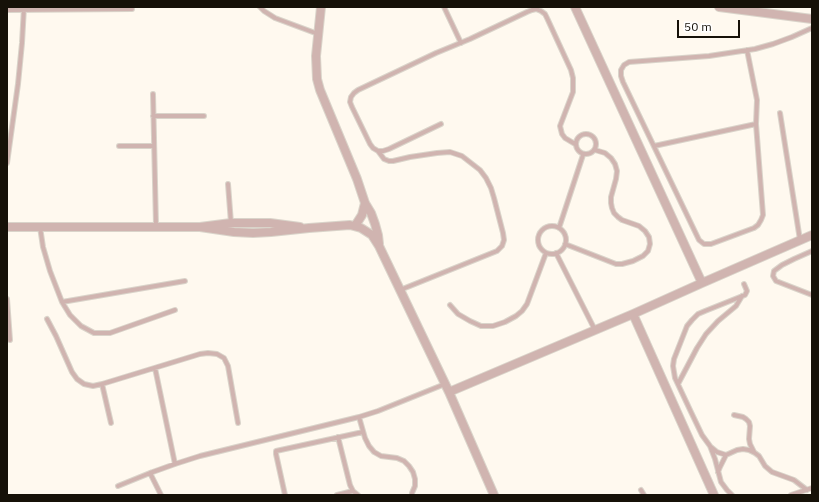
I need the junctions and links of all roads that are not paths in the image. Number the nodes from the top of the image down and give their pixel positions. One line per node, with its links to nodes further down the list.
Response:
1 (260, 7): 11 (lane)
2 (321, 7): 11 (street)
3 (444, 7): 12 (lane)
4 (575, 7): 46 (street)
5 (720, 7): 9 (street)
6 (24, 8): 7 (lane); 8 (lane); 27 (lane)
7 (132, 9)
8 (7, 10)
9 (812, 19)
10 (812, 28): 13 (lane)
11 (318, 34): 29 (street)
12 (462, 43): 20 (lane); 25 (lane)
13 (747, 50): 19 (lane); 23 (lane)
14 (153, 94): 16 (lane)
15 (780, 113): 39 (lane)
16 (153, 116): 17 (lane); 22 (lane)
17 (204, 116)
18 (440, 124): 25 (lane)
19 (756, 124): 23 (lane); 23 (lane)
20 (575, 144): 24 (lane); 26 (lane)
21 (119, 146): 22 (lane)
22 (154, 146): 31 (lane)
23 (654, 146)
24 (595, 150): 26 (lane); 40 (lane)
25 (378, 151): 48 (lane)
26 (582, 154): 37 (lane)
27 (7, 163)
28 (228, 184): 30 (lane)
29 (365, 203): 32 (street); 41 (street)
30 (231, 223): 35 (street); 36 (street)
31 (156, 226): 34 (street); 35 (street)
32 (355, 226): 36 (street); 41 (street)
33 (7, 227): 34 (street)
34 (40, 227): 52 (lane)
35 (200, 227): 36 (street)
36 (309, 228)
37 (559, 228): 40 (lane); 43 (lane)
38 (812, 235): 39 (street)
39 (800, 240): 46 (street)
40 (565, 244): 44 (lane)
41 (379, 246): 48 (street)
42 (812, 251): 49 (lane)
43 (546, 253): 44 (lane); 53 (lane)
44 (556, 253): 57 (lane)
45 (185, 282): 52 (lane)
46 (702, 283): 55 (street)
47 (744, 284): 50 (lane)
48 (400, 290): 61 (street)
49 (812, 295)
50 (742, 296): 62 (lane); 62 (lane)
51 (7, 299): 58 (lane)
52 (62, 302): 54 (lane)
53 (450, 305)
54 (175, 310)
55 (633, 314): 57 (street); 87 (street)
56 (47, 319): 60 (lane)
57 (595, 330): 63 (street)
58 (10, 340)
59 (155, 368): 60 (lane); 67 (lane); 73 (lane)
60 (102, 384): 66 (lane)
61 (445, 384): 63 (street); 65 (lane)
62 (678, 384): 70 (lane)
63 (449, 392): 85 (street)
64 (734, 415): 71 (lane)
65 (359, 417): 68 (lane); 73 (lane)
66 (111, 423)
67 (238, 423)
68 (364, 432): 69 (lane); 80 (lane)
69 (338, 437): 79 (lane); 82 (lane)
70 (710, 446): 72 (lane); 75 (lane)
71 (755, 453): 72 (lane); 77 (lane)
72 (726, 455): 75 (lane)
73 (174, 464): 74 (lane)
74 (150, 473): 76 (lane); 81 (lane)
75 (718, 473): 88 (lane)
76 (118, 486)
77 (810, 489): 89 (lane)
78 (641, 490): 86 (lane)
79 (353, 491): 83 (lane); 84 (lane)
80 (412, 493)
81 (160, 495)
82 (285, 495)
83 (337, 495)
84 (358, 495)
85 (494, 495)
86 (644, 495)
87 (714, 495)
88 (732, 495)
89 (791, 495)

